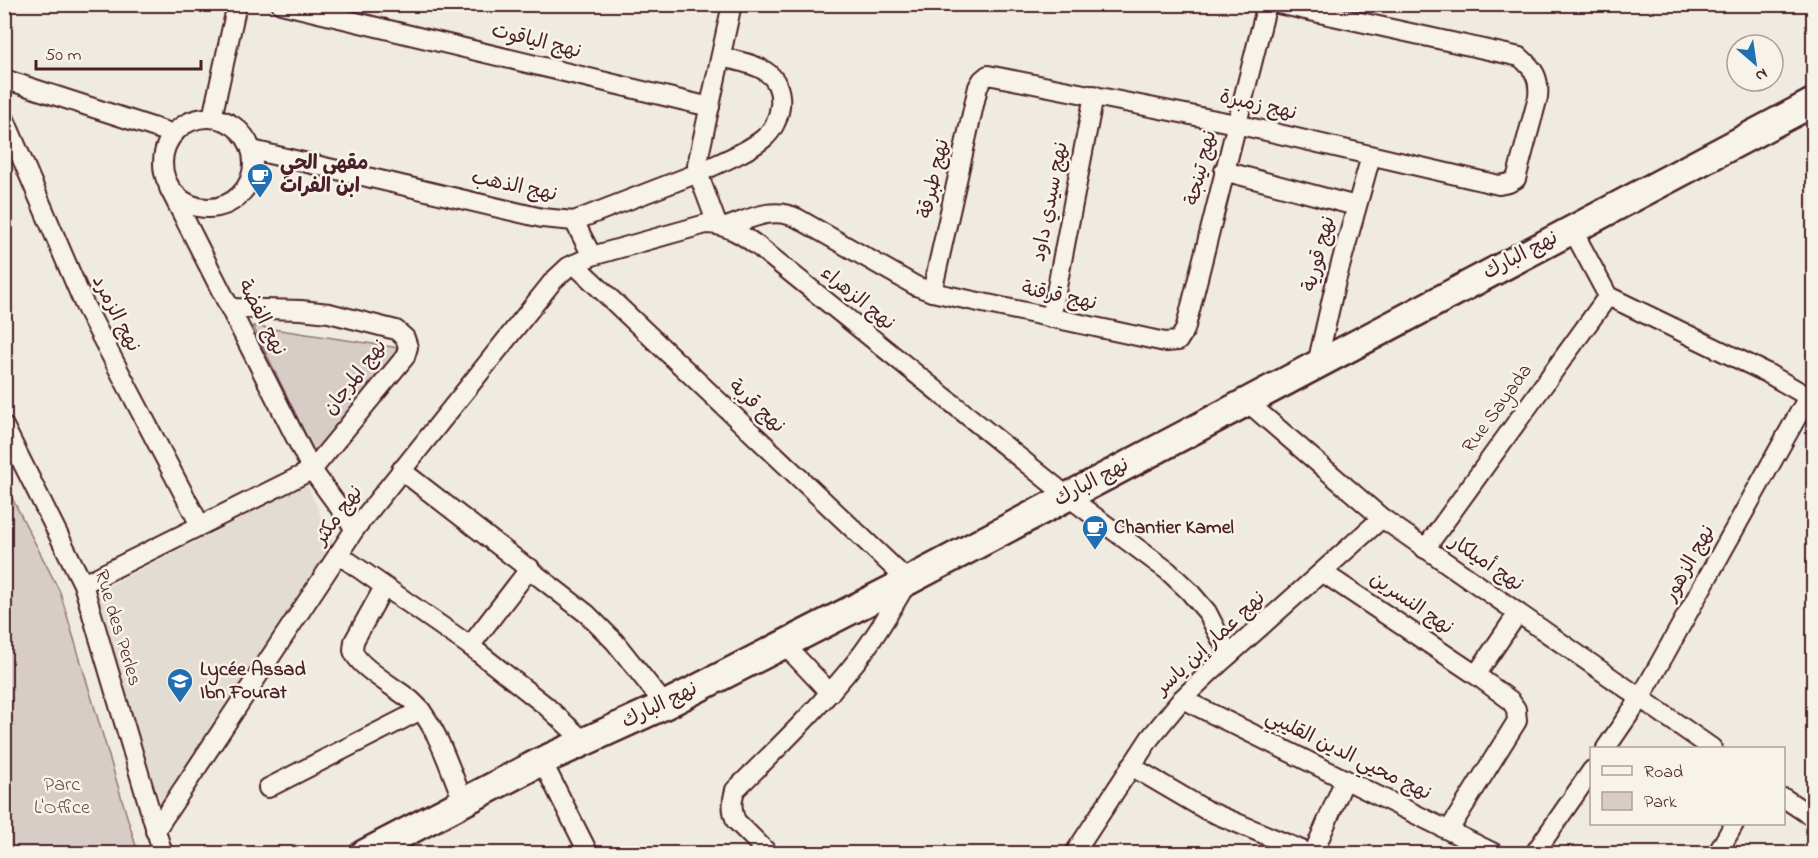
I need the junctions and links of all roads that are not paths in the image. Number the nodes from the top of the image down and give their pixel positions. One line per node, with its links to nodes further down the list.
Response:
1 (237, 4): 12 (street)
2 (281, 4): 11 (street, نهج الياقوت)
3 (732, 4): 6 (street)
4 (1267, 4): 14 (street, نهج تينجة)
5 (1278, 4): 17 (street, نهج زمبرة)
6 (722, 57): 11 (street); 19 (street, نهج الذهب)
7 (984, 77): 9 (street, نهج زمبرة); 27 (street, نهج طبرقة)
8 (4, 79): 15 (street)
9 (1094, 95): 14 (street, نهج زمبرة); 30 (street, نهج سيدي داود)
10 (1814, 102): 24 (street, نهج البارك)
11 (710, 107): 19 (street)
12 (212, 118): 15 (street); 16 (street)
13 (5, 123): 40 (street, نهج الزمرد)
14 (1236, 124): 17 (street, نهج زمبرة); 18 (street, نهج تينجة)
15 (174, 134): 20 (street)
16 (252, 150): 20 (street); 22 (street, نهج الذهب)
17 (1371, 156): 21 (street, نهج قورية)
18 (1224, 171): 21 (street); 31 (street, نهج تينجة)
19 (698, 173): 22 (street, نهج الذهب); 23 (street)
20 (169, 188): 29 (street, نهج الفضة)
21 (1356, 206): 32 (street, نهج قورية)
22 (574, 221): 25 (street)
23 (721, 226): 25 (street); 27 (street, نهج قرقنة); 38 (street, نهج الزهراء)
24 (1572, 229): 28 (street); 32 (street, نهج البارك)
25 (592, 256): 26 (street, نهج مكثر)
26 (574, 264): 37 (street, نهج مكثر); 46 (street, نهج قربة)
27 (932, 292): 30 (street, نهج قرقنة)
28 (1608, 296): 33 (street); 42 (street, Rue Sayada)
29 (231, 308): 36 (street, نهج الفضة); 36 (street, نهج المرجان)
30 (1051, 318): 31 (street, نهج قرقنة)
31 (1178, 341)
32 (1317, 364): 34 (street, نهج البارك)
33 (1811, 399): 55 (street, نهج الزهور)
34 (1246, 401): 38 (street, نهج البارك); 39 (street, نهج أميلكار)
35 (4, 426): 47 (street, Rue des Perles)
36 (312, 470): 40 (street); 41 (street, نهج الفضة)
37 (401, 470): 41 (street, نهج مكثر); 44 (street)
38 (1066, 496): 46 (street, نهج البارك); 52 (street, نهج الزهراء)
39 (1382, 518): 42 (street, نهج أميلكار); 45 (street, نهج عمار إبن ياسر)
40 (200, 525): 47 (street)
41 (355, 529): 43 (street, نهج مكثر)
42 (1425, 549): 49 (street, نهج أميلكار)
43 (338, 554): 48 (street); 72 (street, نهج مكثر)
44 (530, 568): 51 (street); 57 (street)
45 (1322, 572): 52 (street, نهج عمار إبن ياسر); 53 (street, نهج النسرين)
46 (908, 581): 50 (street, نهج البارك); 54 (street)
47 (83, 584): 72 (street, Rue des Perles)
48 (384, 587): 51 (street); 58 (street)
49 (1518, 613): 53 (street); 55 (street, نهج أميلكار)
50 (783, 643): 54 (street); 57 (street, نهج البارك)
51 (470, 646): 59 (street)
52 (1229, 655): 56 (street, نهج عمار إبن ياسر)
53 (1476, 675): 71 (street, نهج النسرين)
54 (830, 693): 76 (street)
55 (1641, 697): 60 (street, نهج الزهور); 61 (street, نهج أميلكار)
56 (1182, 699): 63 (street, نهج عمار إبن ياسر); 65 (street, نهج محيي الدين القليبي)
57 (665, 705): 59 (street, نهج البارك)
58 (421, 710): 66 (street); 68 (street)
59 (585, 742): 62 (street, نهج البارك)
60 (1607, 747)
61 (1711, 747)
62 (542, 761): 68 (street, نهج البارك); 75 (street)
63 (1131, 766): 77 (street, نهج عمار إبن ياسر); 78 (street)
64 (1590, 773): 80 (street)
65 (1345, 779): 71 (street, نهج محيي الدين القليبي); 78 (street)
66 (268, 788)
67 (1785, 799): 69 (street)
68 (464, 803): 74 (street, نهج البارك)
69 (1814, 818)
70 (1733, 825): 81 (street)
71 (1449, 830): 79 (street, نهج محيي الدين القليبي)
72 (155, 831): 73 (street, Rue des Perles)
73 (163, 854)
74 (364, 854)
75 (589, 854)
76 (769, 854)
77 (1074, 854)
78 (1312, 854)
79 (1496, 854)
80 (1534, 854)
81 (1717, 854)

